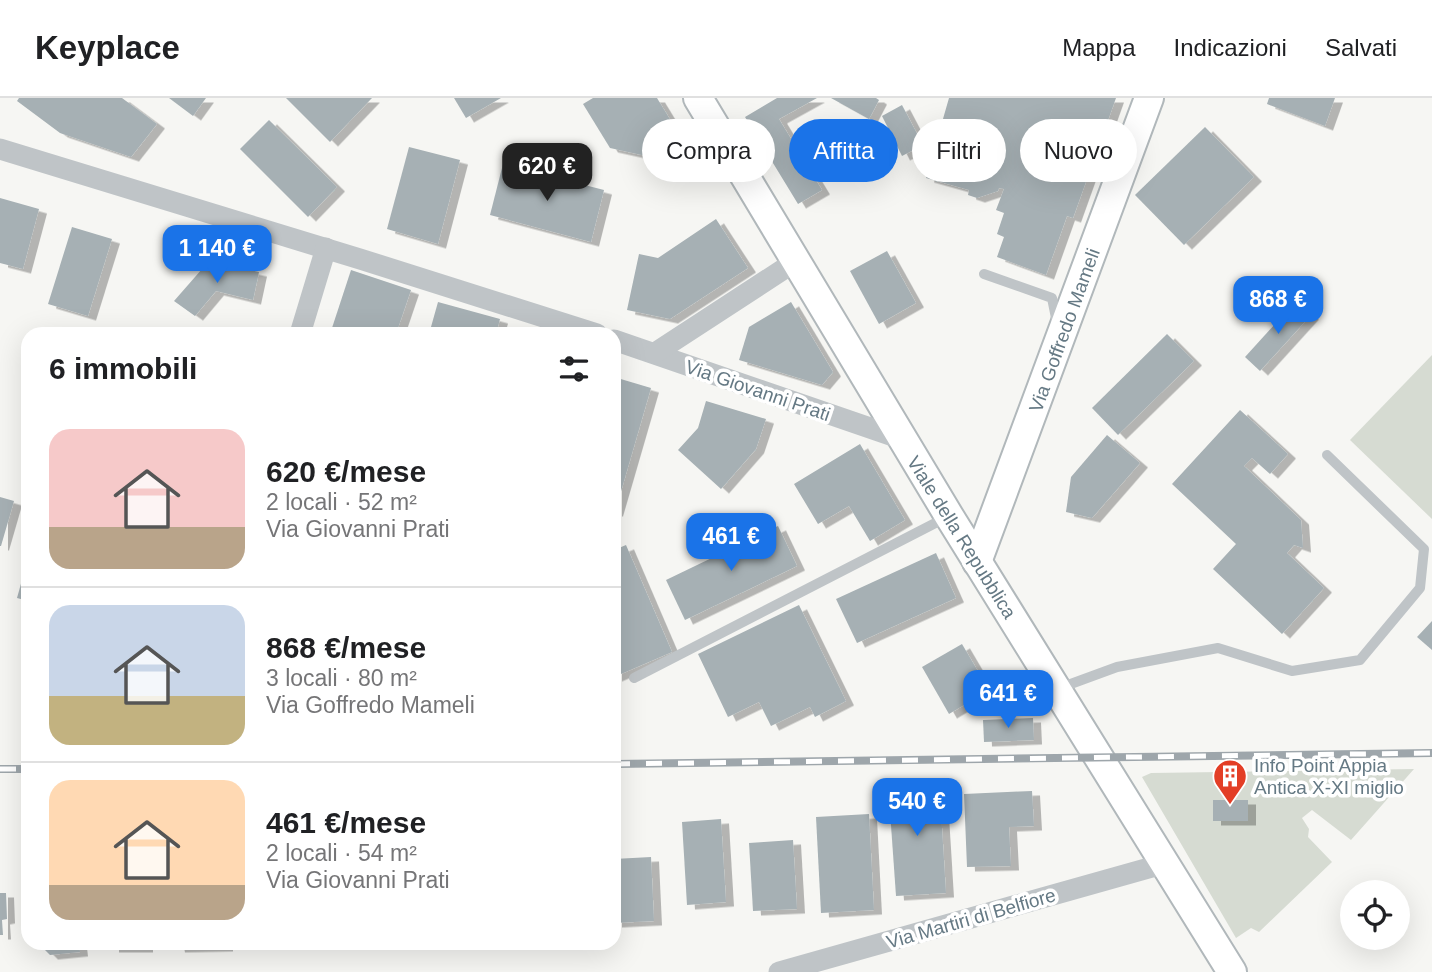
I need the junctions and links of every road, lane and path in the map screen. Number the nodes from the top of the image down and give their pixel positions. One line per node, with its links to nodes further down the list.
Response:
1 (698, 98): 5 (street, Viale della Repubblica)
2 (1149, 98): 9 (street, Via Goffredo Mameli)
3 (0, 149): 4 (street)
4 (326, 248): 7 (street); 8 (street)
5 (796, 261): 11 (street); 12 (street, Viale della Repubblica)
6 (984, 274): 9 (lane)
7 (302, 327)
8 (575, 327)
9 (1060, 340): 15 (street, Via Goffredo Mameli)
10 (621, 342): 11 (street, Via Giovanni Prati)
11 (655, 354): 12 (street, Via Giovanni Prati)
12 (902, 439): 14 (street, Viale della Repubblica)
13 (1327, 455): 17 (lane)
14 (949, 516): 15 (street, Viale della Repubblica); 16 (lane)
15 (977, 562): 17 (street, Viale della Repubblica)
16 (634, 678)
17 (1055, 690): 18 (street, Viale della Repubblica)
18 (1163, 864): 19 (street, Via Martiri di Belfiore); 20 (street, Viale della Repubblica)
19 (779, 972)
20 (1232, 972)

